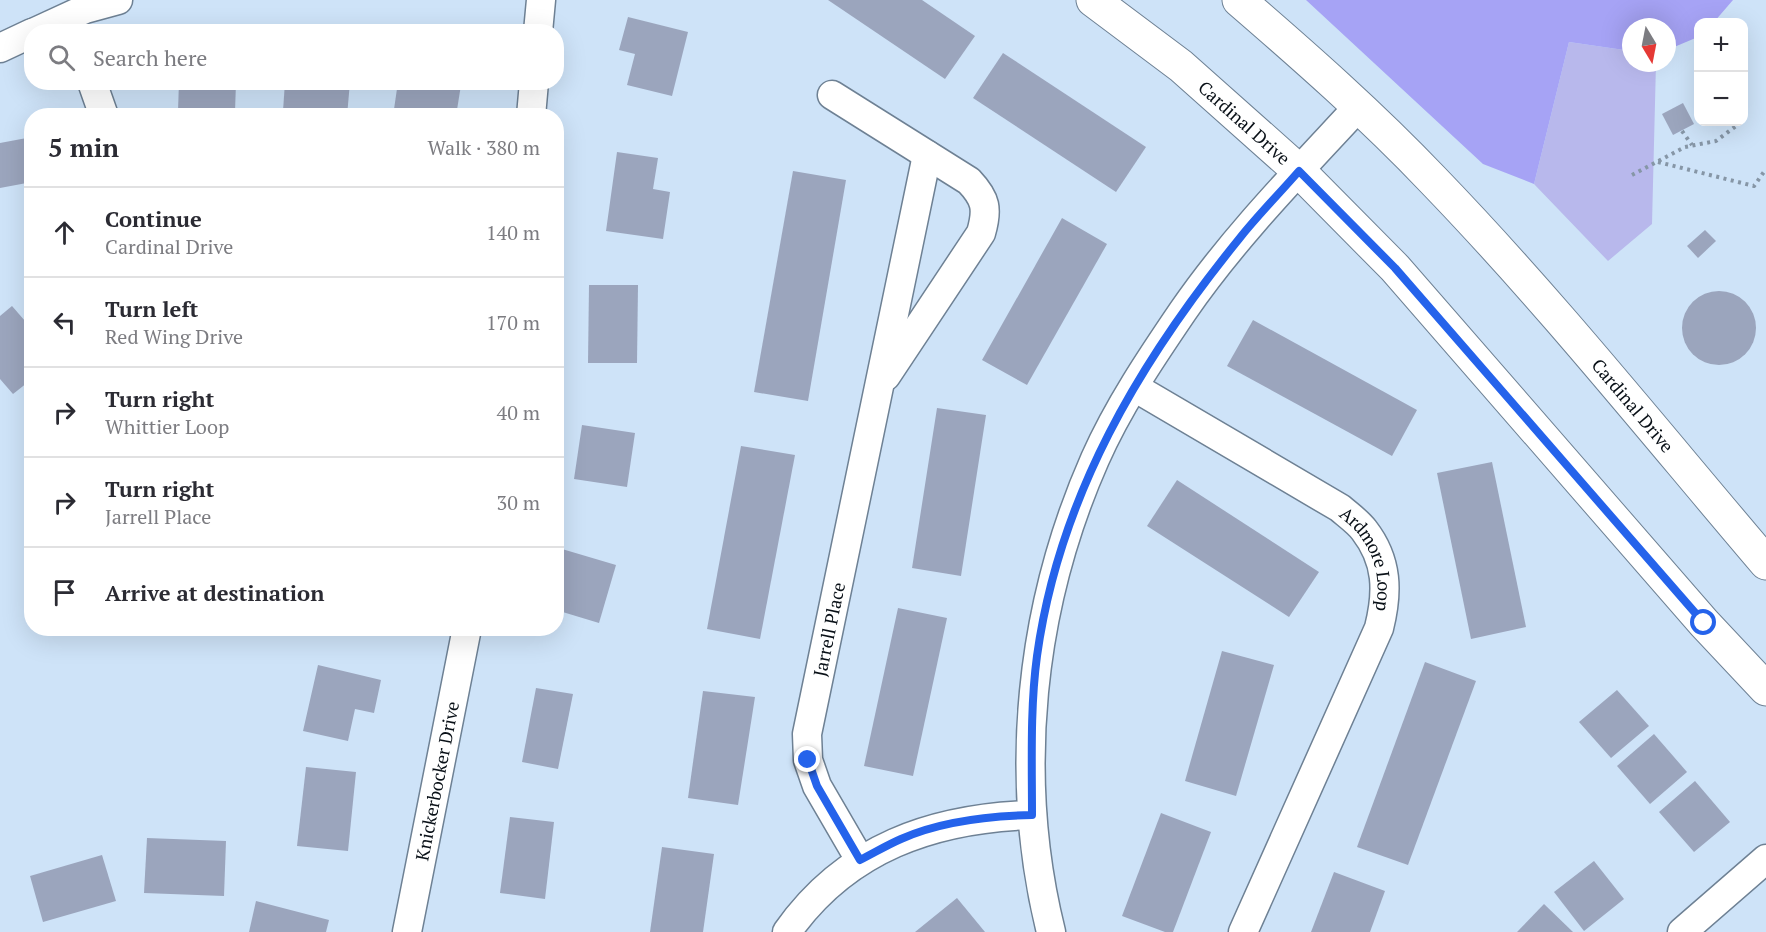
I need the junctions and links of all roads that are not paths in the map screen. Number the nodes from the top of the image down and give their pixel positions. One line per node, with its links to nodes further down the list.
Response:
1 (118, 0): 5 (street)
2 (536, 0): 6 (street)
3 (1093, 0): 16 (main road, Cardinal Drive)
4 (1239, 0): 12 (main road, Cardinal Drive)
5 (69, 24)
6 (538, 24)
7 (24, 36): 8 (street)
8 (0, 48)
9 (95, 90): 13 (street)
10 (533, 90): 14 (street)
11 (832, 95): 15 (street, Jarrell Place)
12 (1359, 106): 16 (street); 19 (main road, Cardinal Drive)
13 (101, 108)
14 (532, 108)
15 (927, 155): 18 (street, Jarrell Place); 18 (street, Jarrell Place)
16 (1299, 171): 17 (street); 21 (main road, Cardinal Drive)
17 (1134, 387): 22 (street); 29 (street, Ardmore Loop)
18 (877, 389): 24 (street, Jarrell Place)
19 (1766, 563)
20 (465, 636): 26 (street, Knickerbocker Drive)
21 (1766, 689)
22 (1032, 815): 24 (street); 28 (street)
23 (1766, 859): 25 (street)
24 (860, 860): 27 (street)
25 (1689, 930)
26 (406, 932)
27 (788, 932)
28 (1051, 932)
29 (1243, 932)

